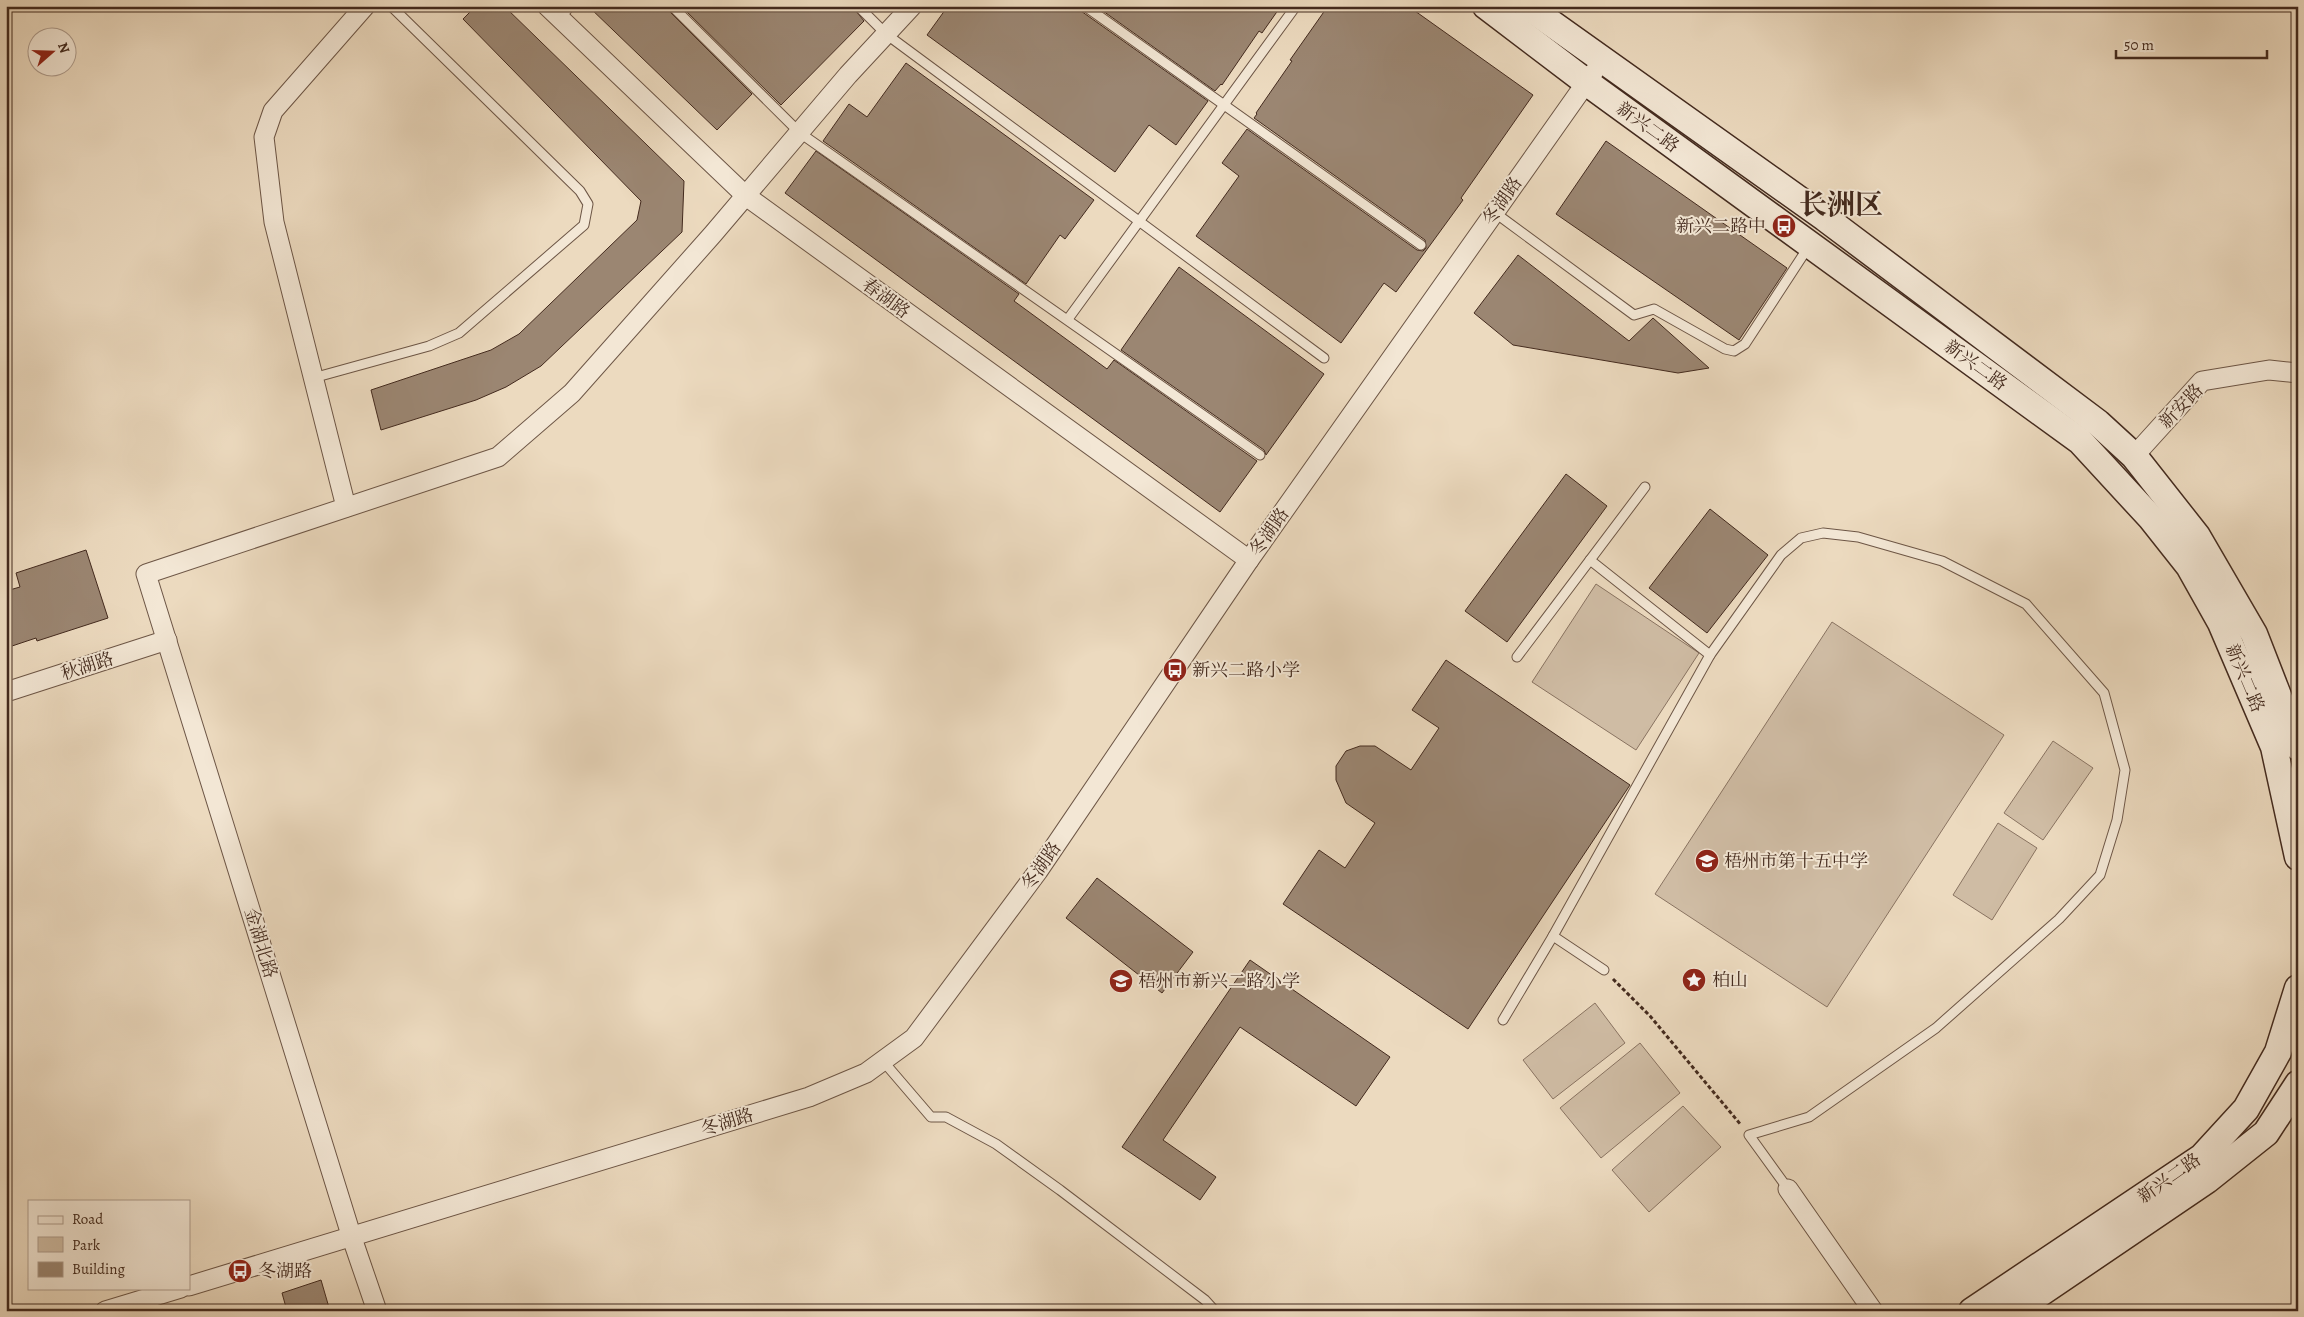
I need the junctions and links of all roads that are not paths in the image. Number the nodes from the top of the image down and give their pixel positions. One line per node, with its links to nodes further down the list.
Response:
1 (366, 6): 24 (street)
2 (391, 6): 24 (lane)
3 (672, 6): 15 (lane)
4 (858, 6): 11 (lane)
5 (912, 6): 11 (street)
6 (1085, 6): 14 (lane)
7 (1296, 6): 14 (lane)
8 (1486, 6): 13 (main road, 新兴二路)
9 (1527, 6): 12 (main road, 新兴二路)
10 (559, 10): 16 (street, 春湖路)
11 (886, 34): 15 (street); 18 (lane)
12 (1602, 60): 13 (street, 冬湖路); 26 (main road, 新兴二路)
13 (1586, 82): 17 (street, 冬湖路); 19 (main road, 新兴二路)
14 (1224, 105): 18 (lane); 20 (lane)
15 (800, 133): 16 (street); 21 (lane)
16 (746, 196): 28 (street); 29 (street, 春湖路)
17 (1494, 212): 19 (lane); 29 (street, 冬湖路)
18 (1139, 221): 21 (lane); 22 (lane)
19 (1810, 244): 36 (main road, 新兴二路)
20 (1421, 245)
21 (1068, 319): 25 (lane)
22 (1324, 358)
23 (2298, 373): 26 (street, 新安路)
24 (313, 378): 28 (street)
25 (1260, 455)
26 (2134, 456): 35 (main road, 新兴二路)
27 (1645, 488): 30 (lane)
28 (346, 507): 31 (street, 金湖北路)
29 (1249, 560): 42 (street, 冬湖路)
30 (1590, 560): 32 (lane); 33 (lane)
31 (167, 640): 34 (street, 秋湖路); 45 (street, 金湖北路)
32 (1710, 655): 37 (lane); 44 (lane)
33 (1517, 657)
34 (6, 692)
35 (2298, 747)
36 (2298, 856)
37 (1553, 936): 38 (lane); 40 (lane)
38 (1604, 970)
39 (2298, 988): 41 (main road, 新兴二路)
40 (1503, 1020)
41 (2288, 1049): 52 (main road, 新兴二路)
42 (883, 1061): 45 (street, 冬湖路); 50 (lane)
43 (2298, 1084): 53 (main road, 新兴二路)
44 (1788, 1189): 51 (street)
45 (352, 1238): 46 (street, 冬湖路); 49 (street, 金湖北路)
46 (190, 1286)
47 (175, 1290): 48 (street)
48 (105, 1311)
49 (377, 1311)
50 (1215, 1311)
51 (1873, 1311)
52 (1972, 1311)
53 (2014, 1311)

